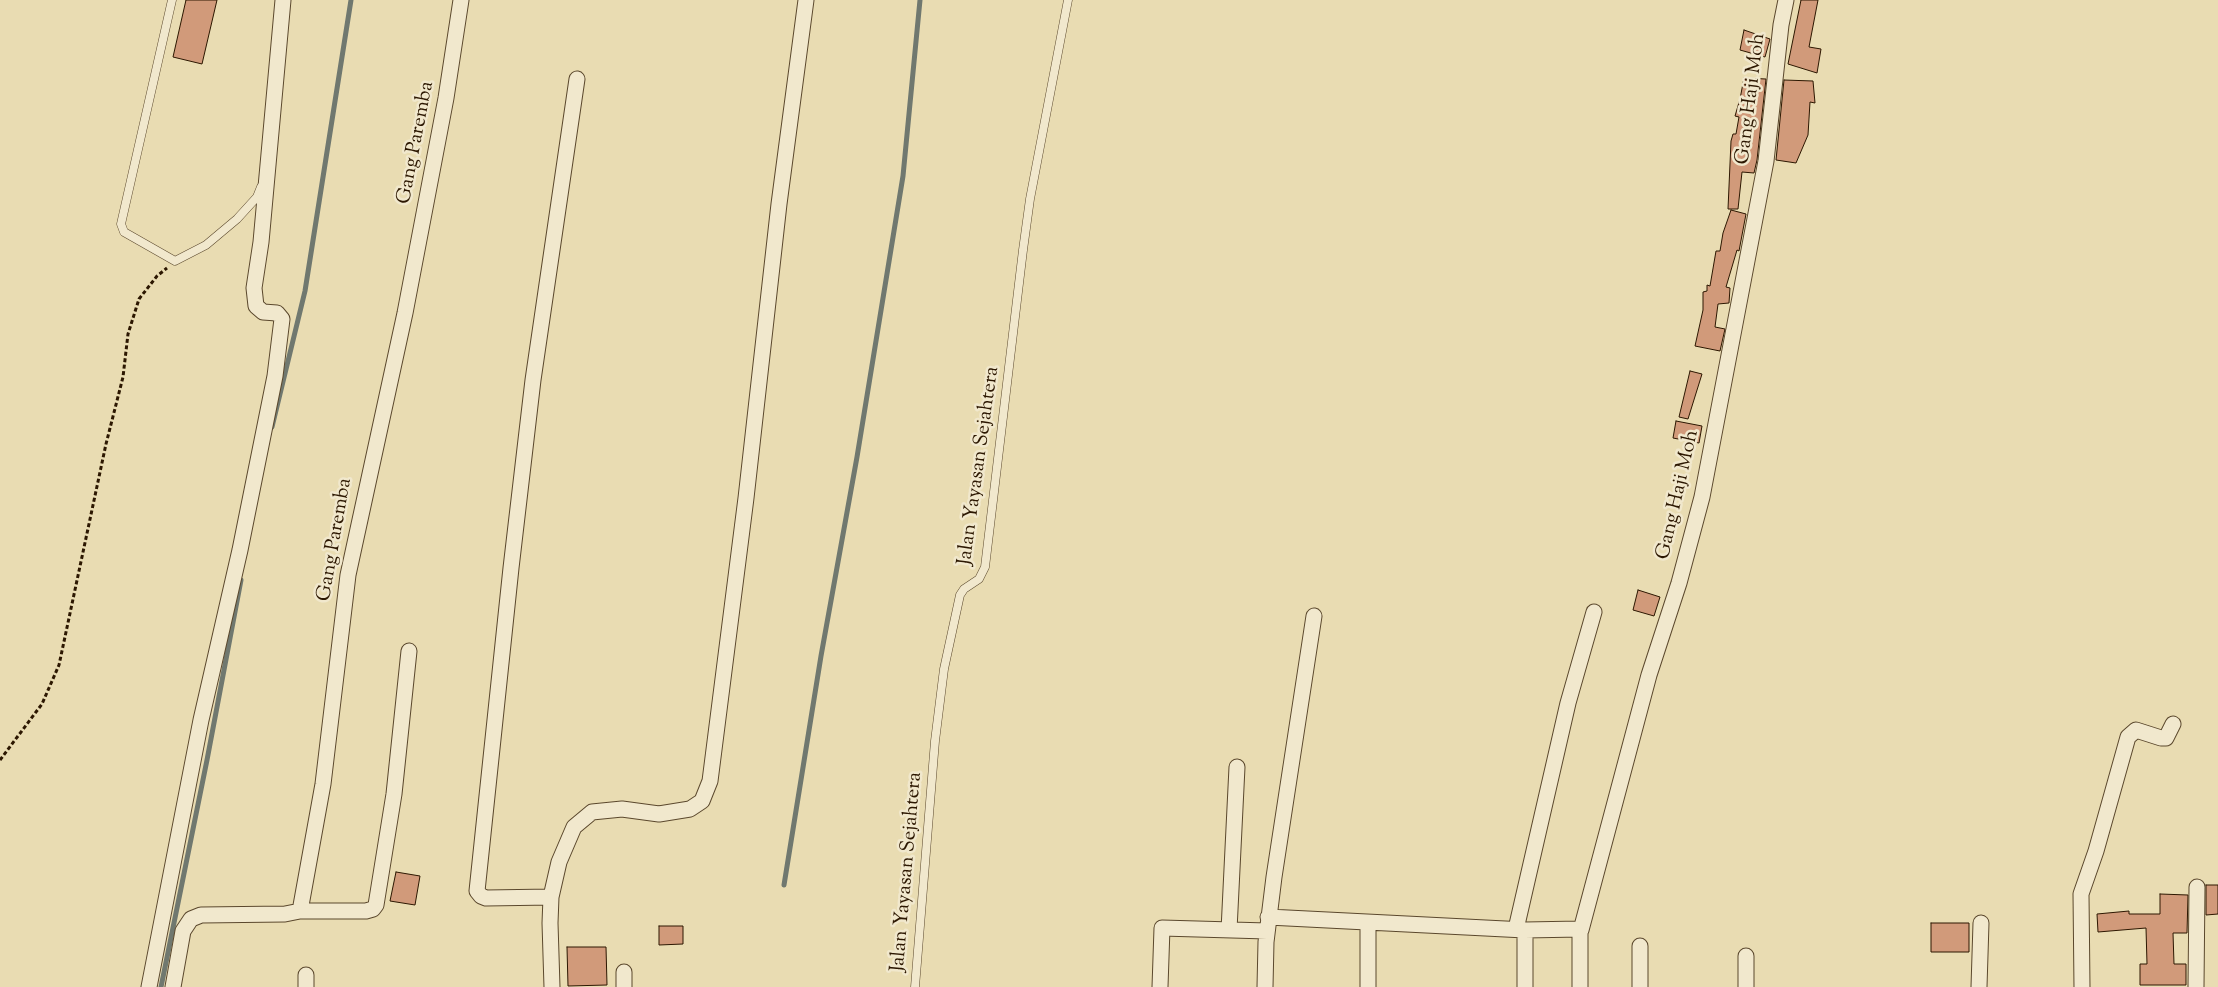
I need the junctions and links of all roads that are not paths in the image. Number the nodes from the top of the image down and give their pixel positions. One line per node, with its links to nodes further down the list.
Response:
1 (172, 0): 8 (lane)
2 (284, 0): 8 (street)
3 (462, 0): 16 (street, Gang Paremba)
4 (806, 0): 15 (street)
5 (1068, 0): 28 (lane, Jalan Yayasan Sejahtera)
6 (1786, 0): 21 (street, Gang Haji Moh)
7 (577, 80): 15 (street)
8 (266, 179): 25 (street)
9 (1594, 612): 20 (street)
10 (1314, 616): 19 (street)
11 (409, 651): 16 (street)
12 (2173, 724): 37 (street)
13 (1237, 767): 22 (street)
14 (2197, 887): 38 (street)
15 (551, 896): 27 (street)
16 (300, 911): 26 (street)
17 (1368, 923): 19 (street); 20 (street); 31 (street)
18 (1981, 923): 36 (street)
19 (1268, 924): 22 (street); 30 (street)
20 (1520, 929): 21 (street); 32 (street)
21 (1580, 929): 33 (street, Gang Haji Moh)
22 (1229, 930): 29 (street)
23 (1640, 946): 34 (street)
24 (1746, 956): 35 (street)
25 (149, 987)
26 (173, 987)
27 (552, 987)
28 (915, 987)
29 (1160, 987)
30 (1265, 987)
31 (1368, 987)
32 (1525, 987)
33 (1580, 987)
34 (1640, 987)
35 (1746, 987)
36 (1979, 987)
37 (2082, 987)
38 (2196, 987)

